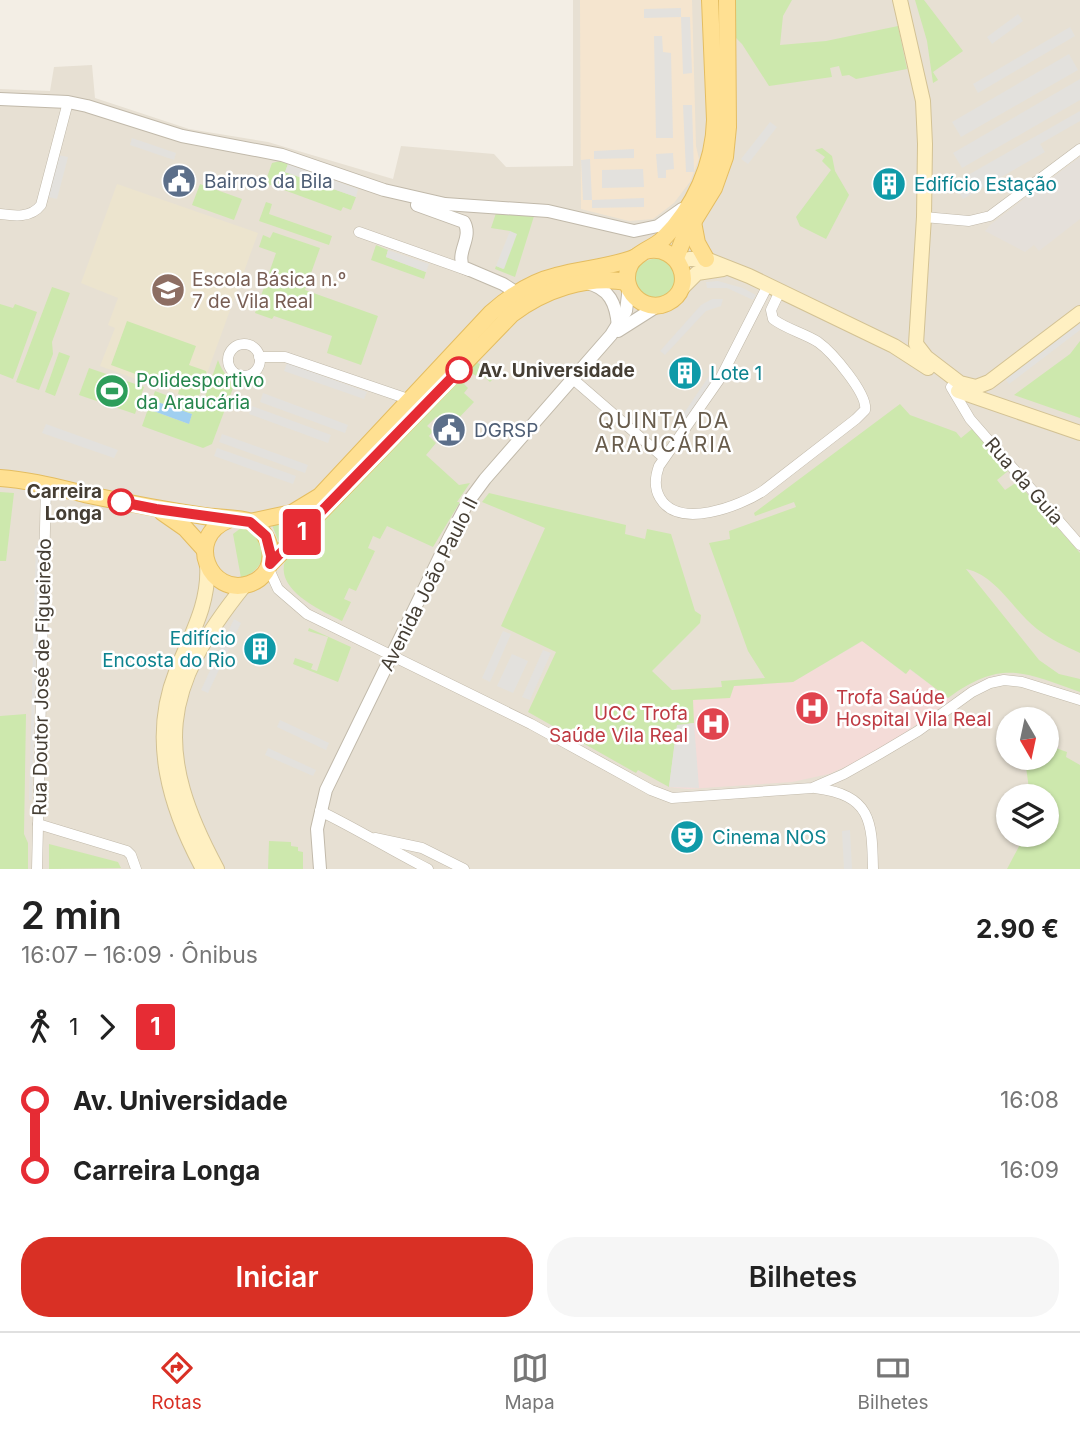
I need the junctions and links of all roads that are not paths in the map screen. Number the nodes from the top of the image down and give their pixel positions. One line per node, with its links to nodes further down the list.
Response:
1 (710, 0): 8 (main road)
2 (727, 0): 11 (main road)
3 (900, 0): 10 (main road)
4 (0, 99): 5 (street)
5 (68, 103): 7 (street); 9 (street)
6 (1080, 149): 10 (street)
7 (365, 184): 8 (street); 17 (street)
8 (688, 205): 13 (main road)
9 (0, 214)
10 (924, 217): 26 (main road)
11 (693, 222): 14 (main road); 15 (main road)
12 (359, 232): 17 (street)
13 (641, 254): 15 (main road); 19 (main road); 22 (main road)
14 (706, 259): 15 (main road); 16 (main road)
15 (677, 261): 21 (main road)
16 (732, 269): 20 (main road); 21 (main road)
17 (469, 272): 22 (street)
18 (583, 282): 19 (main road); 25 (street); 44 (main road)
19 (628, 285): 23 (main road); 25 (street)
20 (774, 288): 27 (main road); 36 (street); 36 (street)
21 (681, 289): 23 (main road)
22 (517, 293): 32 (main road)
23 (659, 305): 25 (street)
24 (1080, 313): 30 (main road)
25 (615, 331): 29 (street, Avenida João Paulo II)
26 (915, 333): 27 (main road); 30 (main road)
27 (897, 348): 31 (main road)
28 (259, 357): 32 (street)
29 (573, 379): 36 (street); 46 (street, Avenida João Paulo II)
30 (989, 382): 33 (main road)
31 (951, 387): 33 (main road); 34 (street, Rua da Guia)
32 (411, 400): 41 (main road)
33 (984, 400): 34 (street); 35 (main road)
34 (969, 416): 42 (street, Rua da Guia)
35 (1080, 433)
36 (663, 457)
37 (0, 478): 38 (main road)
38 (47, 485): 39 (main road); 50 (street, Rua Doutor José de Figueiredo)
39 (156, 509): 40 (main road); 43 (main road)
40 (228, 520): 41 (main road); 43 (main road)
41 (250, 522): 44 (main road)
42 (1080, 545)
43 (206, 557): 45 (main road); 52 (main road)
44 (269, 566): 45 (main road); 46 (street)
45 (244, 586): 52 (main road)
46 (391, 655): 48 (street); 49 (street, Avenida João Paulo II)
47 (1080, 700): 48 (street)
48 (812, 788): 60 (street)
49 (320, 811): 51 (street); 57 (street, Avenida João Paulo II)
50 (38, 824): 53 (street, Rua Doutor José de Figueiredo); 54 (street)
51 (374, 838): 58 (street); 59 (street)
52 (195, 842): 55 (main road); 56 (main road)
53 (37, 869)
54 (136, 869)
55 (203, 869)
56 (216, 869)
57 (320, 869)
58 (428, 869)
59 (464, 869)
60 (873, 869)

